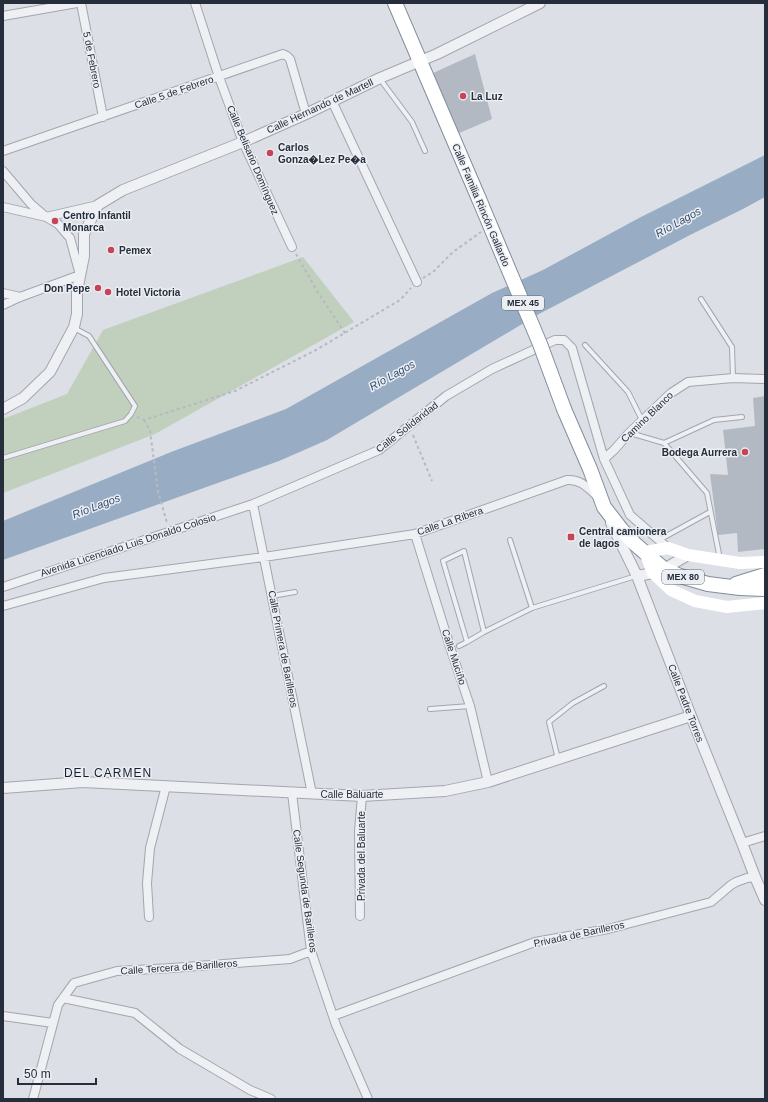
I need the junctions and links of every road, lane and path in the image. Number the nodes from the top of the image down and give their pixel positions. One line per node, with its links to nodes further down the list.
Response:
1 (77, 3): 6 (street)
2 (81, 3): 12 (street, 5 de Febrero)
3 (195, 3): 8 (street, Calle Belisario Domínguez)
4 (395, 3): 7 (highway, Calle Familia Rincón Gallardo / MEX 45)
5 (540, 3): 7 (street, Calle Hernando de Martell)
6 (3, 16)
7 (419, 61): 9 (street, Calle Hernando de Martell); 20 (highway, Calle Familia Rincón Gallardo / MEX 45, bridge)
8 (219, 77): 11 (street, Calle 5 de Febrero); 12 (street, Calle 5 de Febrero); 13 (street, Calle Belisario Domínguez)
9 (380, 78): 10 (street, Calle Hernando de Martell); 15 (lane)
10 (332, 101): 11 (street, Calle Hernando de Martell); 23 (street)
11 (306, 114): 13 (street, Calle Hernando de Martell)
12 (103, 117): 14 (street, Calle 5 de Febrero)
13 (243, 142): 17 (street, Calle Hernando de Martell); 21 (street, Calle Belisario Domínguez)
14 (3, 151)
15 (425, 151)
16 (3, 171): 19 (street)
17 (98, 205): 19 (street); 22 (street)
18 (3, 207): 19 (street)
19 (46, 217): 22 (street)
20 (490, 225): 23 (path); 44 (highway, Calle Familia Rincón Gallardo / MEX 45, bridge)
21 (292, 247): 29 (path)
22 (80, 276): 25 (street); 28 (street)
23 (418, 282): 29 (path)
24 (3, 293): 25 (street)
25 (20, 297): 27 (street)
26 (701, 299): 31 (lane)
27 (3, 305)
28 (74, 327): 33 (street); 34 (lane)
29 (345, 333): 36 (path)
30 (585, 345): 37 (lane)
31 (734, 378): 32 (street, Camino Blanco); 37 (street, Camino Blanco)
32 (765, 379)
33 (3, 409)
34 (131, 414): 36 (path); 41 (lane)
35 (742, 417): 40 (lane)
36 (144, 420): 47 (path)
37 (642, 420): 39 (street, Camino Blanco)
38 (409, 426): 42 (street, Calle Solidaridad); 43 (path); 45 (street, Calle Solidaridad)
39 (629, 433): 40 (lane); 42 (street, Camino Blanco)
40 (664, 443): 46 (lane)
41 (3, 458)
42 (604, 459): 50 (street)
43 (432, 481)
44 (603, 503): 48 (street, Calle La Ribera); 51 (highway, MEX 45); 58 (street, Calle Padre Torres)
45 (253, 504): 47 (street, Avenida Licenciado Luis Donaldo Colosio); 53 (street, Calle Primera de Barilleros)
46 (710, 512): 50 (lane); 54 (lane)
47 (170, 532): 59 (street, Avenida Licenciado Luis Donaldo Colosio)
48 (415, 534): 53 (street, Calle La Ribera); 71 (street, Calle Muciño)
49 (510, 540): 66 (lane)
50 (664, 544): 51 (main road); 52 (main road)
51 (645, 552): 56 (highway, MEX 80)
52 (688, 555): 54 (main road); 56 (street)
53 (264, 557): 63 (street, Calle Primera de Barilleros); 65 (street)
54 (720, 560): 55 (main road)
55 (765, 562)
56 (659, 571): 58 (street); 60 (highway, MEX 80); 64 (main road)
57 (765, 575): 60 (highway, MEX 80)
58 (637, 576): 66 (lane); 73 (street, Calle Padre Torres)
59 (3, 587)
60 (728, 587): 61 (highway, MEX 80)
61 (765, 589)
62 (295, 592): 63 (lane)
63 (272, 596): 79 (street, Calle Primera de Barilleros)
64 (765, 603)
65 (3, 606)
66 (532, 608): 67 (lane)
67 (484, 632): 68 (lane); 68 (lane)
68 (467, 642): 69 (lane)
69 (459, 646)
70 (604, 686): 74 (lane)
71 (470, 706): 72 (lane); 75 (street, Calle Muciño)
72 (430, 709)
73 (691, 716): 74 (street, Calle Baluarte); 82 (street, Calle Padre Torres)
74 (558, 759): 75 (street, Calle Baluarte)
75 (488, 782): 80 (street, Calle Baluarte)
76 (166, 786): 77 (street, Calle Baluarte); 78 (street, Calle Baluarte); 86 (street)
77 (3, 788)
78 (292, 793): 79 (street, Calle Baluarte); 87 (street, Calle Segunda de Barilleros)
79 (312, 794): 80 (street, Calle Baluarte)
80 (362, 796): 85 (street, Privada del Baluarte)
81 (765, 836): 82 (street)
82 (742, 843): 83 (street, Calle Padre Torres)
83 (755, 877): 84 (street, Calle Padre Torres); 90 (street, Privada de Barilleros)
84 (765, 900)
85 (360, 916)
86 (149, 917)
87 (311, 951): 88 (street, Calle Tercera de Barilleros); 90 (street, Calle Segunda de Barilleros)
88 (60, 1002): 91 (street); 93 (street)
89 (3, 1016): 91 (street)
90 (333, 1016): 94 (street, Calle Segunda de Barilleros)
91 (53, 1023): 92 (street)
92 (33, 1099)
93 (271, 1099)
94 (368, 1099)

